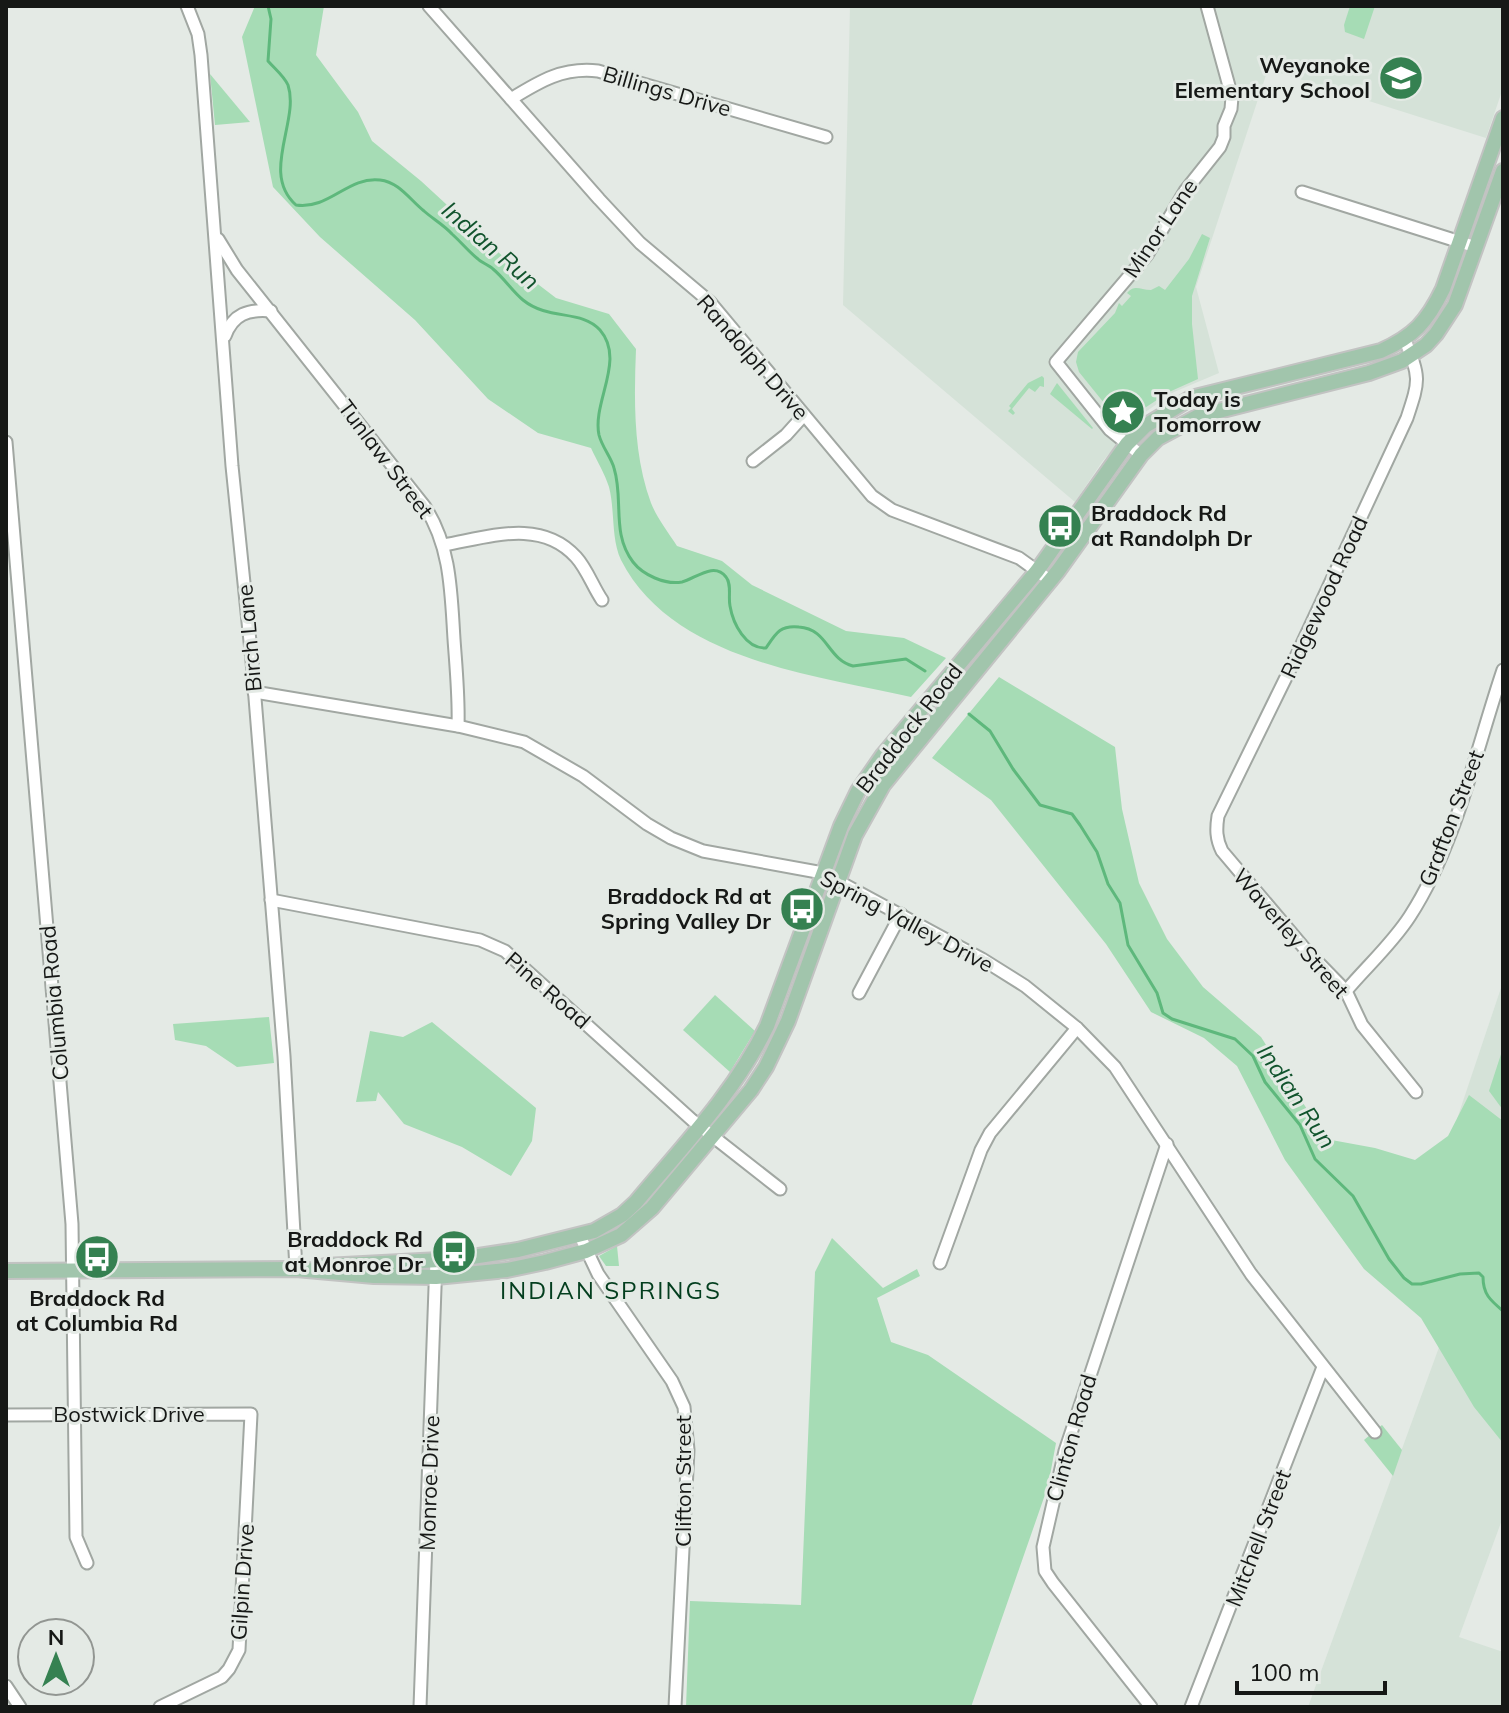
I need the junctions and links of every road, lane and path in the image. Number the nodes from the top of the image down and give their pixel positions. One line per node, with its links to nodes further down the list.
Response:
1 (429, 6): 4 (street, Randolph Drive)
2 (1207, 6): 19 (street, Minor Lane)
3 (187, 7): 10 (street, Birch Lane)
4 (511, 99): 6 (street, Billings Drive); 17 (street, Randolph Drive)
5 (1503, 118): 7 (main road, Braddock Road)
6 (826, 137)
7 (1499, 148): 11 (main road, Braddock Road)
8 (1503, 171): 12 (main road, Braddock Road)
9 (1302, 192): 11 (street)
10 (214, 231): 13 (street, Tunlaw Street); 15 (street, Birch Lane)
11 (1459, 241): 12 (street); 14 (main road, Braddock Road)
12 (1476, 247): 16 (main road, Braddock Road)
13 (271, 311): 15 (street); 22 (street, Tunlaw Street)
14 (1405, 340): 16 (street, Ridgewood Road); 19 (main road, Braddock Road)
15 (223, 341): 27 (street, Birch Lane)
16 (1411, 356): 20 (main road, Braddock Road); 29 (street, Ridgewood Road)
17 (804, 415): 21 (street); 23 (street, Randolph Drive)
18 (6, 442): 47 (street, Columbia Road)
19 (1127, 444): 20 (street, Minor Lane); 23 (main road, Braddock Road)
20 (1141, 455): 24 (main road, Braddock Road)
21 (753, 461)
22 (444, 545): 25 (street); 28 (street, Tunlaw Street)
23 (1037, 571): 24 (street, Randolph Drive); 30 (main road, Braddock Road)
24 (1051, 581): 31 (main road, Braddock Road)
25 (602, 600)
26 (1503, 670): 34 (street, Grafton Street)
27 (254, 692): 28 (street, Spring Valley Drive); 32 (street, Birch Lane)
28 (458, 726): 30 (street, Spring Valley Drive)
29 (1222, 851): 34 (street, Waverley Street)
30 (823, 873): 31 (street, Spring Valley Drive); 38 (main road, Braddock Road)
31 (838, 880): 33 (street, Spring Valley Drive); 39 (main road, Braddock Road)
32 (271, 900): 38 (street, Pine Road); 46 (street, Birch Lane)
33 (901, 914): 35 (street); 36 (street, Spring Valley Drive)
34 (1346, 991): 37 (street, Waverley Street)
35 (859, 993)
36 (1077, 1028): 40 (street, Spring Valley Drive); 45 (street)
37 (1416, 1092)
38 (700, 1126): 39 (street, Pine Road); 42 (main road, Braddock Road)
39 (713, 1136): 41 (street, Pine Road); 43 (main road, Braddock Road)
40 (1167, 1144): 50 (street, Spring Valley Drive); 62 (street, Clinton Road)
41 (780, 1189)
42 (580, 1236): 43 (street, Clifton Street); 44 (main road, Braddock Road)
43 (586, 1251): 49 (main road, Braddock Road); 61 (street, Clifton Street)
44 (436, 1260): 46 (main road, Braddock Road); 49 (street, Monroe Drive)
45 (940, 1263)
46 (296, 1269): 47 (main road, Braddock Road); 49 (main road, Braddock Road)
47 (74, 1270): 48 (main road, Braddock Road); 51 (street, Columbia Road)
48 (6, 1271)
49 (436, 1277): 60 (street, Monroe Drive)
50 (1323, 1367): 54 (street, Spring Valley Drive); 63 (street, Mitchell Street)
51 (76, 1414): 52 (street, Bostwick Drive); 53 (street, Bostwick Drive); 55 (street, Columbia Road)
52 (251, 1414): 57 (street, Gilpin Drive)
53 (6, 1415)
54 (1375, 1432)
55 (87, 1563)
56 (6, 1686): 58 (street)
57 (182, 1702): 59 (street, Gilpin Drive)
58 (20, 1707)
59 (160, 1707)
60 (420, 1707)
61 (675, 1707)
62 (1151, 1707)
63 (1191, 1707)

